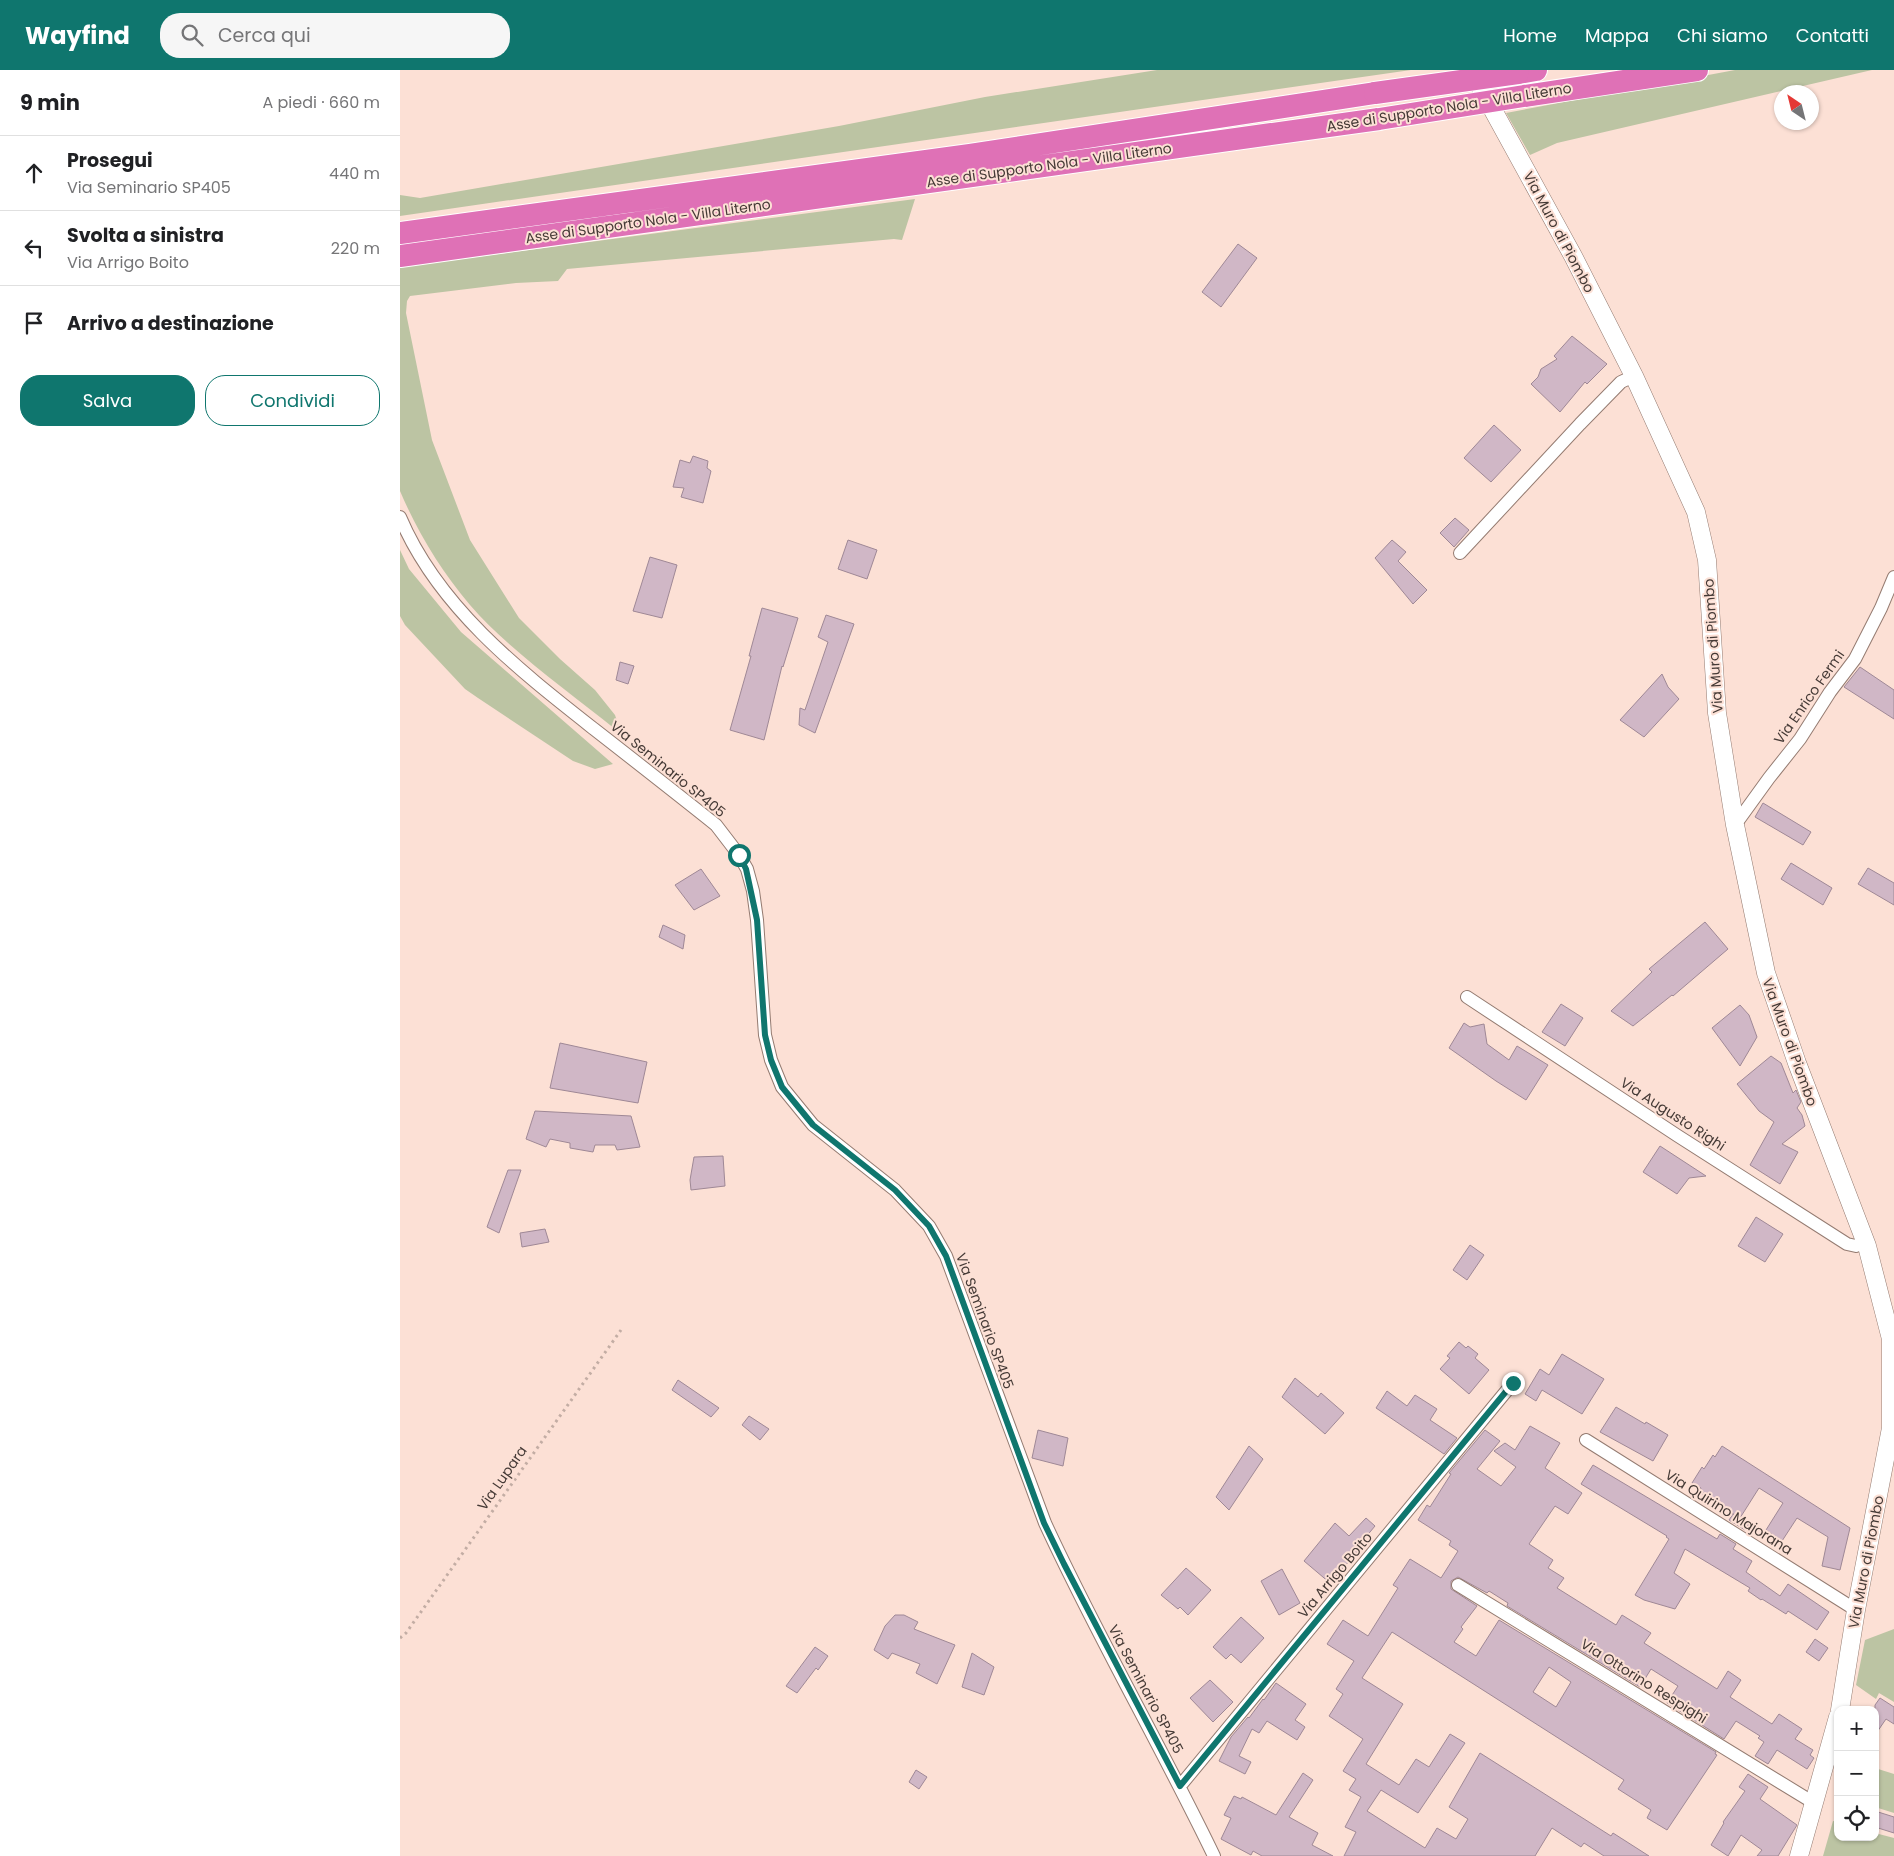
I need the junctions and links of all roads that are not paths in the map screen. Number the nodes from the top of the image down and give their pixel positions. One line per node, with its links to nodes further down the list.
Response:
1 (1470, 70): 6 (street, Via Muro di Piombo)
2 (1696, 70): 5 (highway, Asse di Supporto Nola - Villa Literno, bridge)
3 (1527, 72): 4 (highway, Asse di Supporto Nola - Villa Literno, bridge)
4 (400, 233)
5 (400, 256)
6 (1634, 376): 8 (street); 10 (street, Via Muro di Piombo)
7 (400, 517): 19 (street, Via Seminario SP405)
8 (1460, 553)
9 (1894, 577): 10 (street, Via Enrico Fermi)
10 (1735, 825): 12 (street, Via Muro di Piombo)
11 (1467, 997): 12 (street, Via Augusto Righi)
12 (1865, 1240): 16 (street, Via Muro di Piombo)
13 (1513, 1383): 19 (street, Via Arrigo Boito)
14 (1586, 1440): 16 (street, Via Quirino Majorana)
15 (1458, 1585): 20 (street, Via Ottorino Respighi)
16 (1856, 1610): 17 (street, Via Muro di Piombo)
17 (1841, 1706)
18 (1834, 1731): 20 (street)
19 (1180, 1786): 21 (street, Via Seminario SP405)
20 (1814, 1803): 22 (street)
21 (1214, 1856)
22 (1799, 1856)

